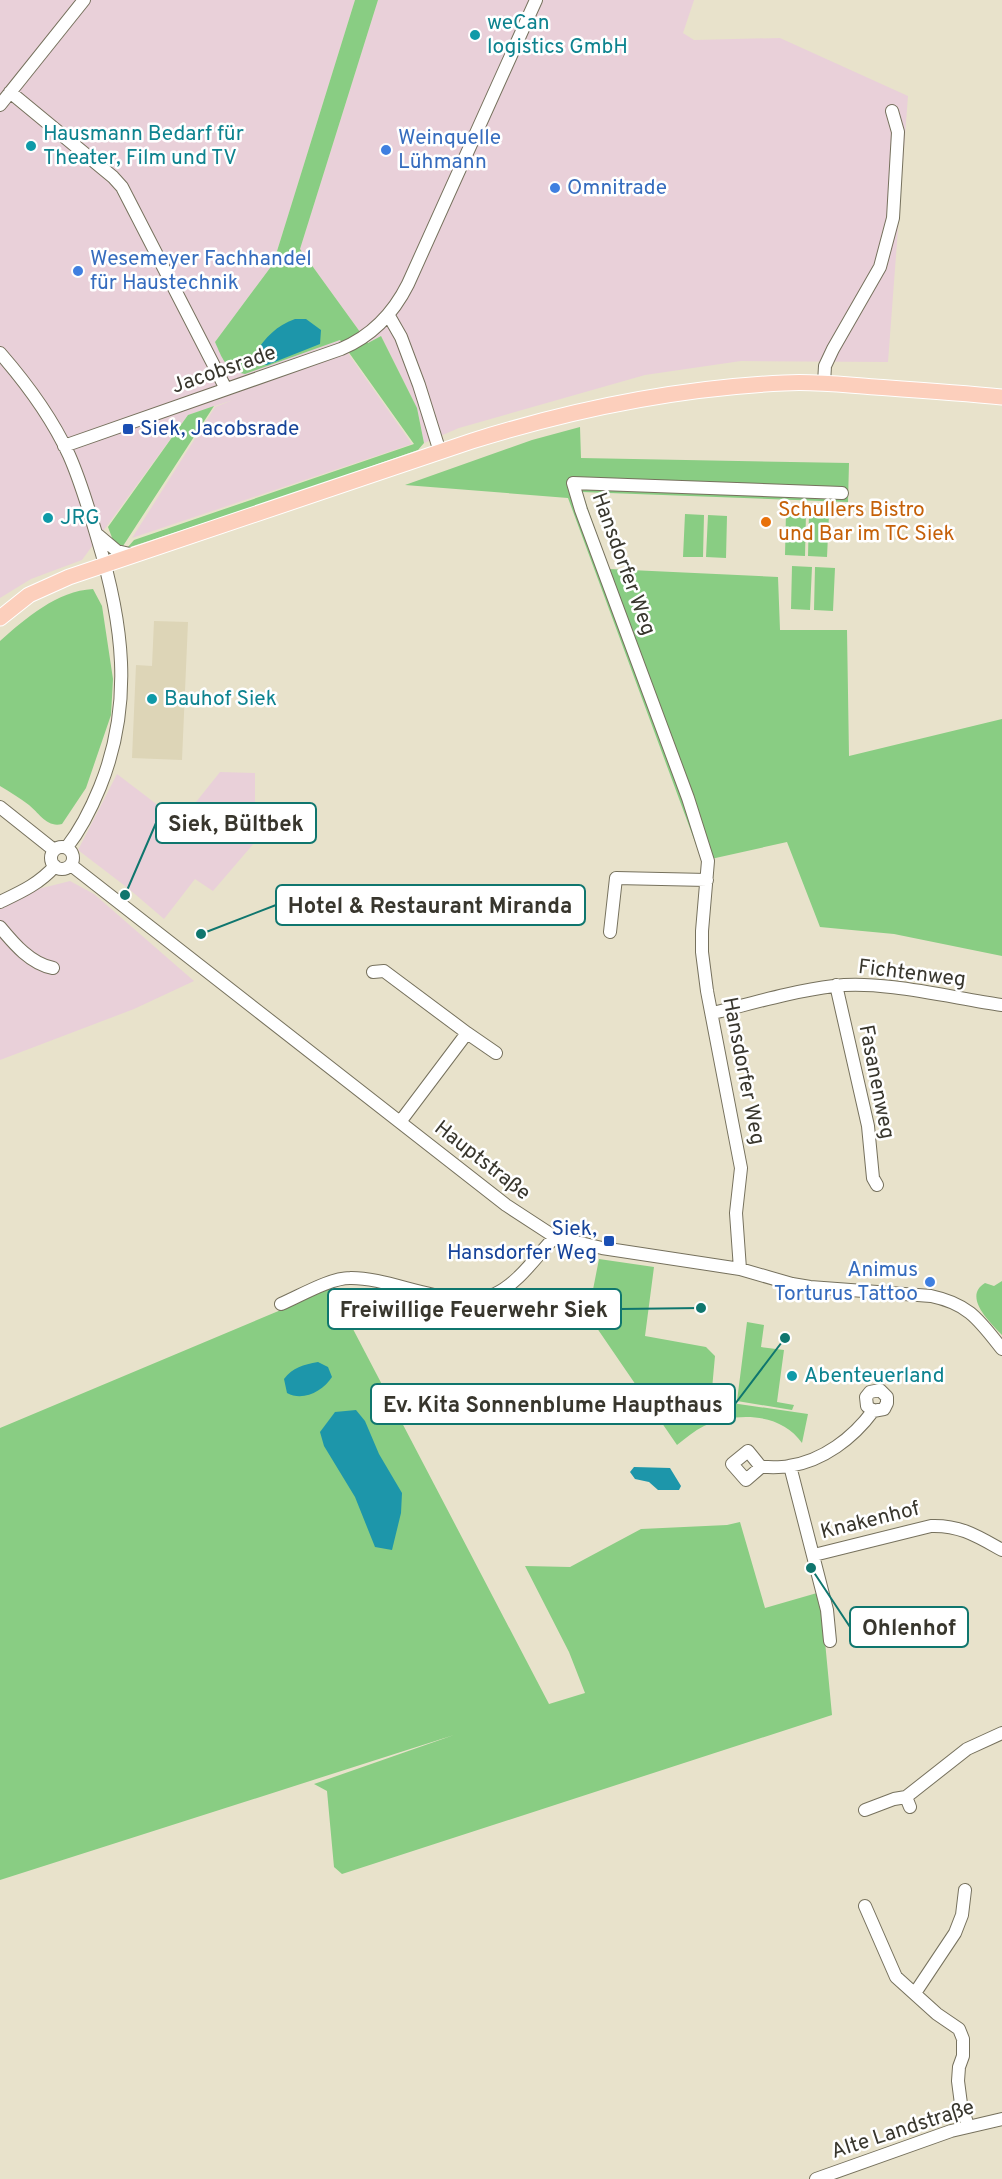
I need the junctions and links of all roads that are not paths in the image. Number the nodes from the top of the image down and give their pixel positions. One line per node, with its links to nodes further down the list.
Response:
1 (84, 0): 3 (street)
2 (536, 0): 6 (street, Jacobsrade)
3 (10, 92): 4 (street); 9 (street)
4 (0, 105)
5 (892, 111): 8 (street)
6 (389, 316): 9 (street, Jacobsrade); 12 (street)
7 (0, 353): 11 (street)
8 (824, 383): 10 (main road); 12 (main road)
9 (226, 389): 11 (street, Jacobsrade)
10 (1002, 397)
11 (64, 446): 14 (street)
12 (440, 452): 15 (main road)
13 (842, 493): 23 (street, Hansdorfer Weg)
14 (96, 532): 15 (street); 16 (street)
15 (134, 555): 16 (main road)
16 (106, 565): 17 (main road); 19 (street)
17 (0, 618)
18 (0, 807): 20 (street)
19 (67, 847): 20 (street); 21 (street)
20 (54, 850): 22 (street)
21 (71, 865): 22 (street); 34 (street, Hauptstraße)
22 (55, 866): 24 (street)
23 (707, 880): 26 (street); 31 (street, Hansdorfer Weg)
24 (0, 902)
25 (0, 927): 27 (street)
26 (610, 932)
27 (53, 968)
28 (373, 972): 32 (street)
29 (836, 985): 30 (street, Fichtenweg); 31 (street, Fichtenweg); 35 (street, Fasanenweg)
30 (1002, 1005)
31 (713, 1013): 37 (street, Hansdorfer Weg)
32 (467, 1033): 33 (street); 34 (street)
33 (495, 1053)
34 (400, 1122): 36 (street, Hauptstraße)
35 (877, 1185)
36 (555, 1237): 37 (street, Hauptstraße); 38 (street)
37 (740, 1269): 39 (street, Hauptstraße)
38 (282, 1304)
39 (1002, 1349)
40 (873, 1411): 41 (street)
41 (790, 1466): 42 (street); 44 (street)
42 (761, 1467)
43 (1002, 1550): 44 (street, Knakenhof)
44 (814, 1555): 45 (street)
45 (830, 1641)
46 (1002, 1733): 47 (street)
47 (865, 1810)
48 (964, 1890): 50 (street)
49 (865, 1906): 50 (street)
50 (915, 1994): 52 (street)
51 (1002, 2119): 52 (street, Alte Landstraße)
52 (968, 2126): 53 (street, Alte Landstraße)
53 (816, 2179)

